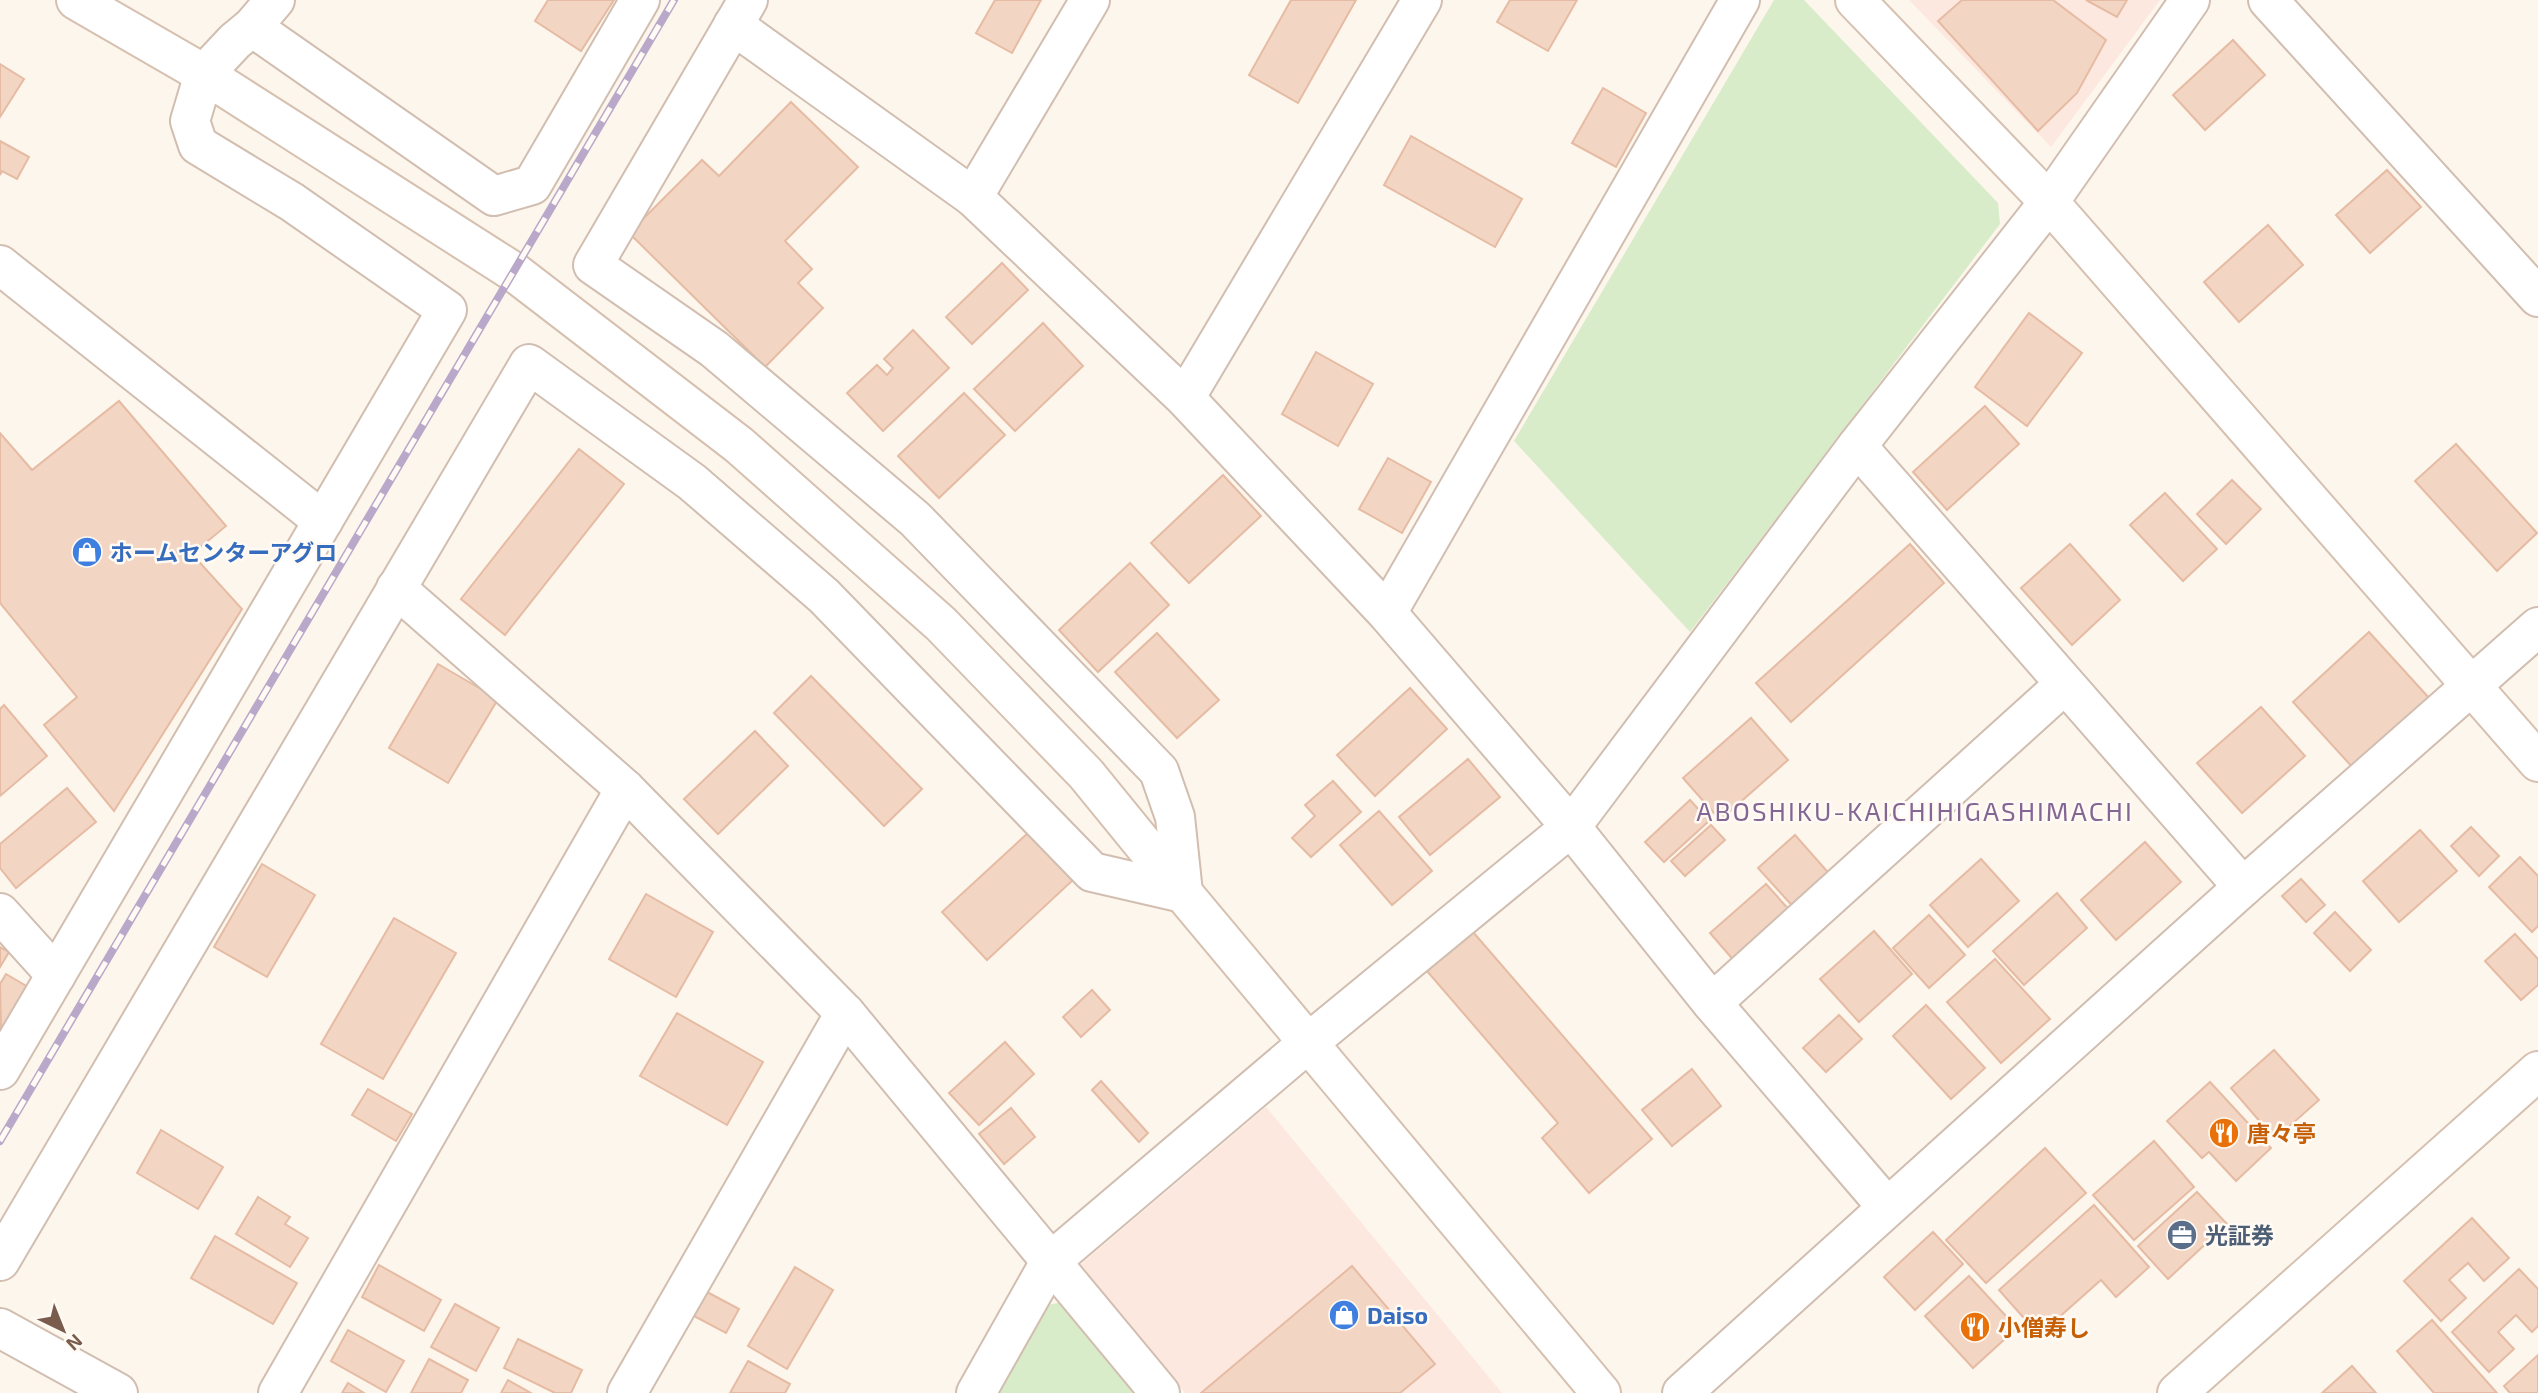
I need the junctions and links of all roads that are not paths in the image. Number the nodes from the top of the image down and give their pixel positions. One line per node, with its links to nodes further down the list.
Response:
1 (76, 0): 11 (street)
2 (640, 0): 10 (street)
3 (1090, 0): 12 (street)
4 (1422, 0): 16 (street)
5 (1740, 0): 20 (street)
6 (1855, 0): 13 (street)
7 (2190, 0): 13 (street)
8 (2269, 0): 15 (street)
9 (741, 12): 12 (street); 28 (street)
10 (264, 14): 11 (street)
11 (204, 74): 18 (street); 28 (street)
12 (973, 197): 16 (street)
13 (2049, 202): 17 (street); 23 (street)
14 (0, 265): 18 (street)
15 (2538, 297)
16 (1185, 398): 20 (street)
17 (1857, 446): 22 (street); 26 (street)
18 (323, 521): 30 (street)
19 (397, 589): 25 (street); 28 (street); 37 (street)
20 (1387, 613): 26 (street)
21 (2538, 627): 23 (street)
22 (2064, 685): 27 (street); 31 (street)
23 (2471, 687): 24 (street); 27 (street)
24 (2538, 762)
25 (625, 789): 32 (street); 41 (street)
26 (1571, 827): 31 (street); 33 (street)
27 (2244, 887): 36 (street)
28 (1183, 894): 33 (street)
29 (0, 913): 30 (street)
30 (56, 975): 34 (street)
31 (1712, 1003): 36 (street)
32 (845, 1013): 38 (street); 42 (street)
33 (1308, 1043): 38 (street); 45 (street)
34 (0, 1070)
35 (2538, 1071): 47 (street)
36 (1887, 1207): 46 (street)
37 (0, 1262)
38 (1050, 1262): 43 (street); 44 (street)
39 (0, 1328): 40 (street)
40 (118, 1393)
41 (278, 1393)
42 (626, 1393)
43 (975, 1393)
44 (1160, 1393)
45 (1601, 1393)
46 (1682, 1393)
47 (2177, 1393)

